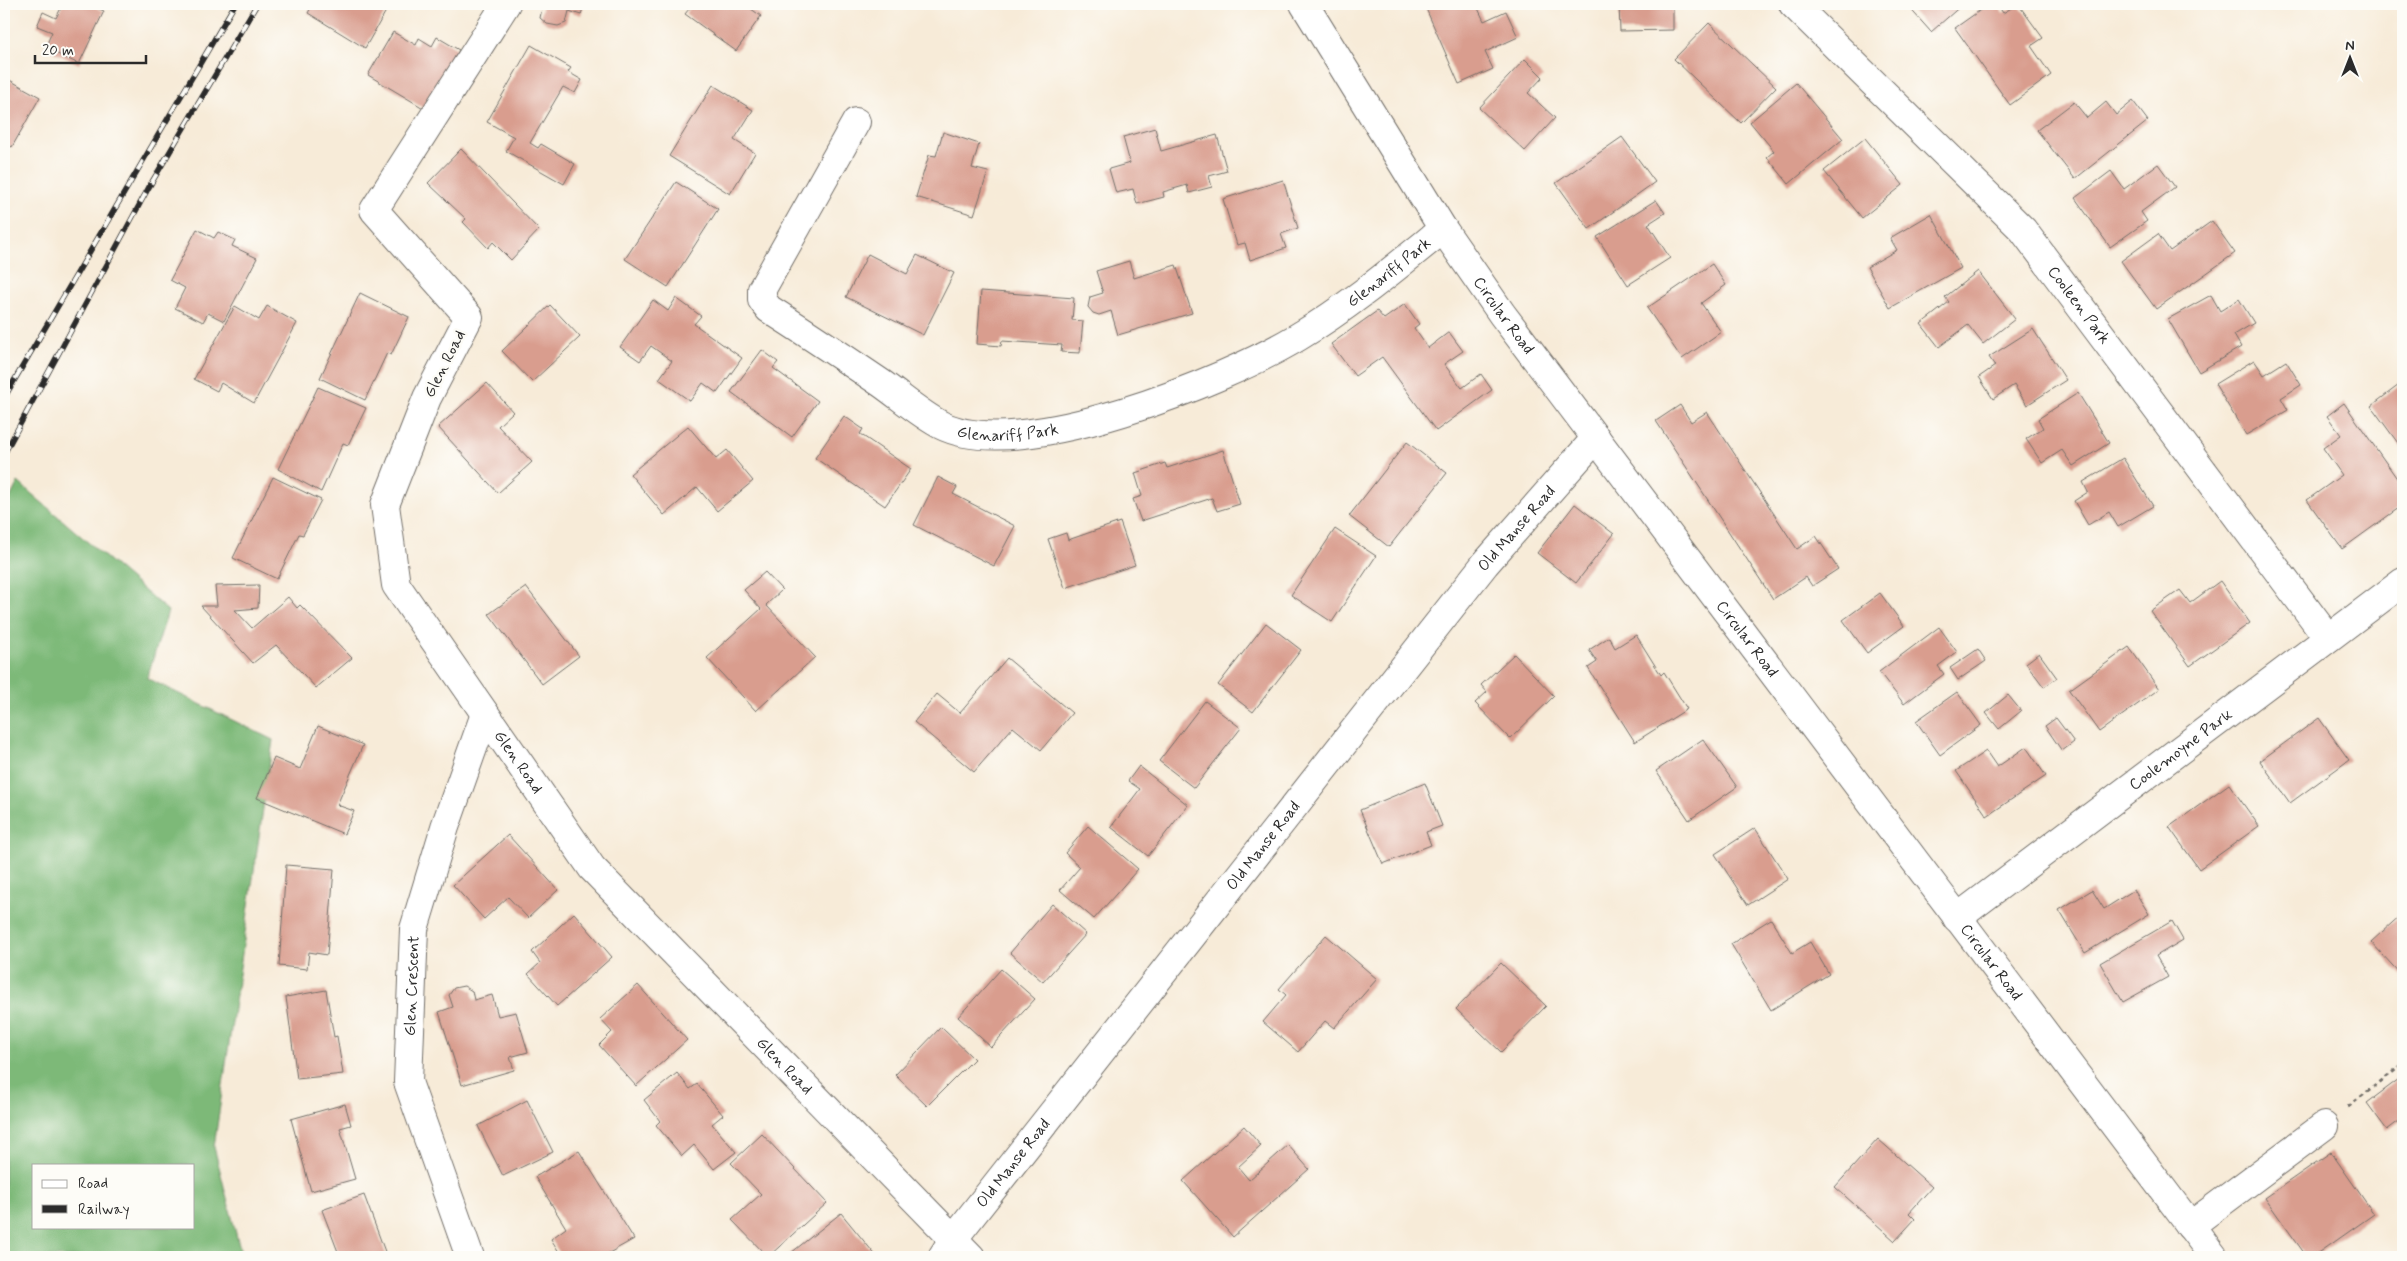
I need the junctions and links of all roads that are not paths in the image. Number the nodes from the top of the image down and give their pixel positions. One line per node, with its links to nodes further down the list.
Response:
1 (506, 4): 9 (street, Glen Road)
2 (1304, 4): 5 (street, Circular Road)
3 (1793, 4): 8 (street, Cooleen Park)
4 (856, 122): 5 (street, Glenariff Park)
5 (1443, 229): 6 (street, Circular Road)
6 (1596, 438): 10 (street, Circular Road); 13 (street, Old Manse Road)
7 (2403, 582): 8 (street, Coolemoyne Park)
8 (2328, 638): 10 (street, Coolemoyne Park)
9 (485, 714): 13 (street, Glen Road); 14 (street, Glen Crescent)
10 (1957, 918): 12 (street, Circular Road)
11 (2324, 1126): 12 (street)
12 (2190, 1226): 15 (street, Circular Road)
13 (955, 1251)
14 (470, 1257)
15 (2214, 1257)

